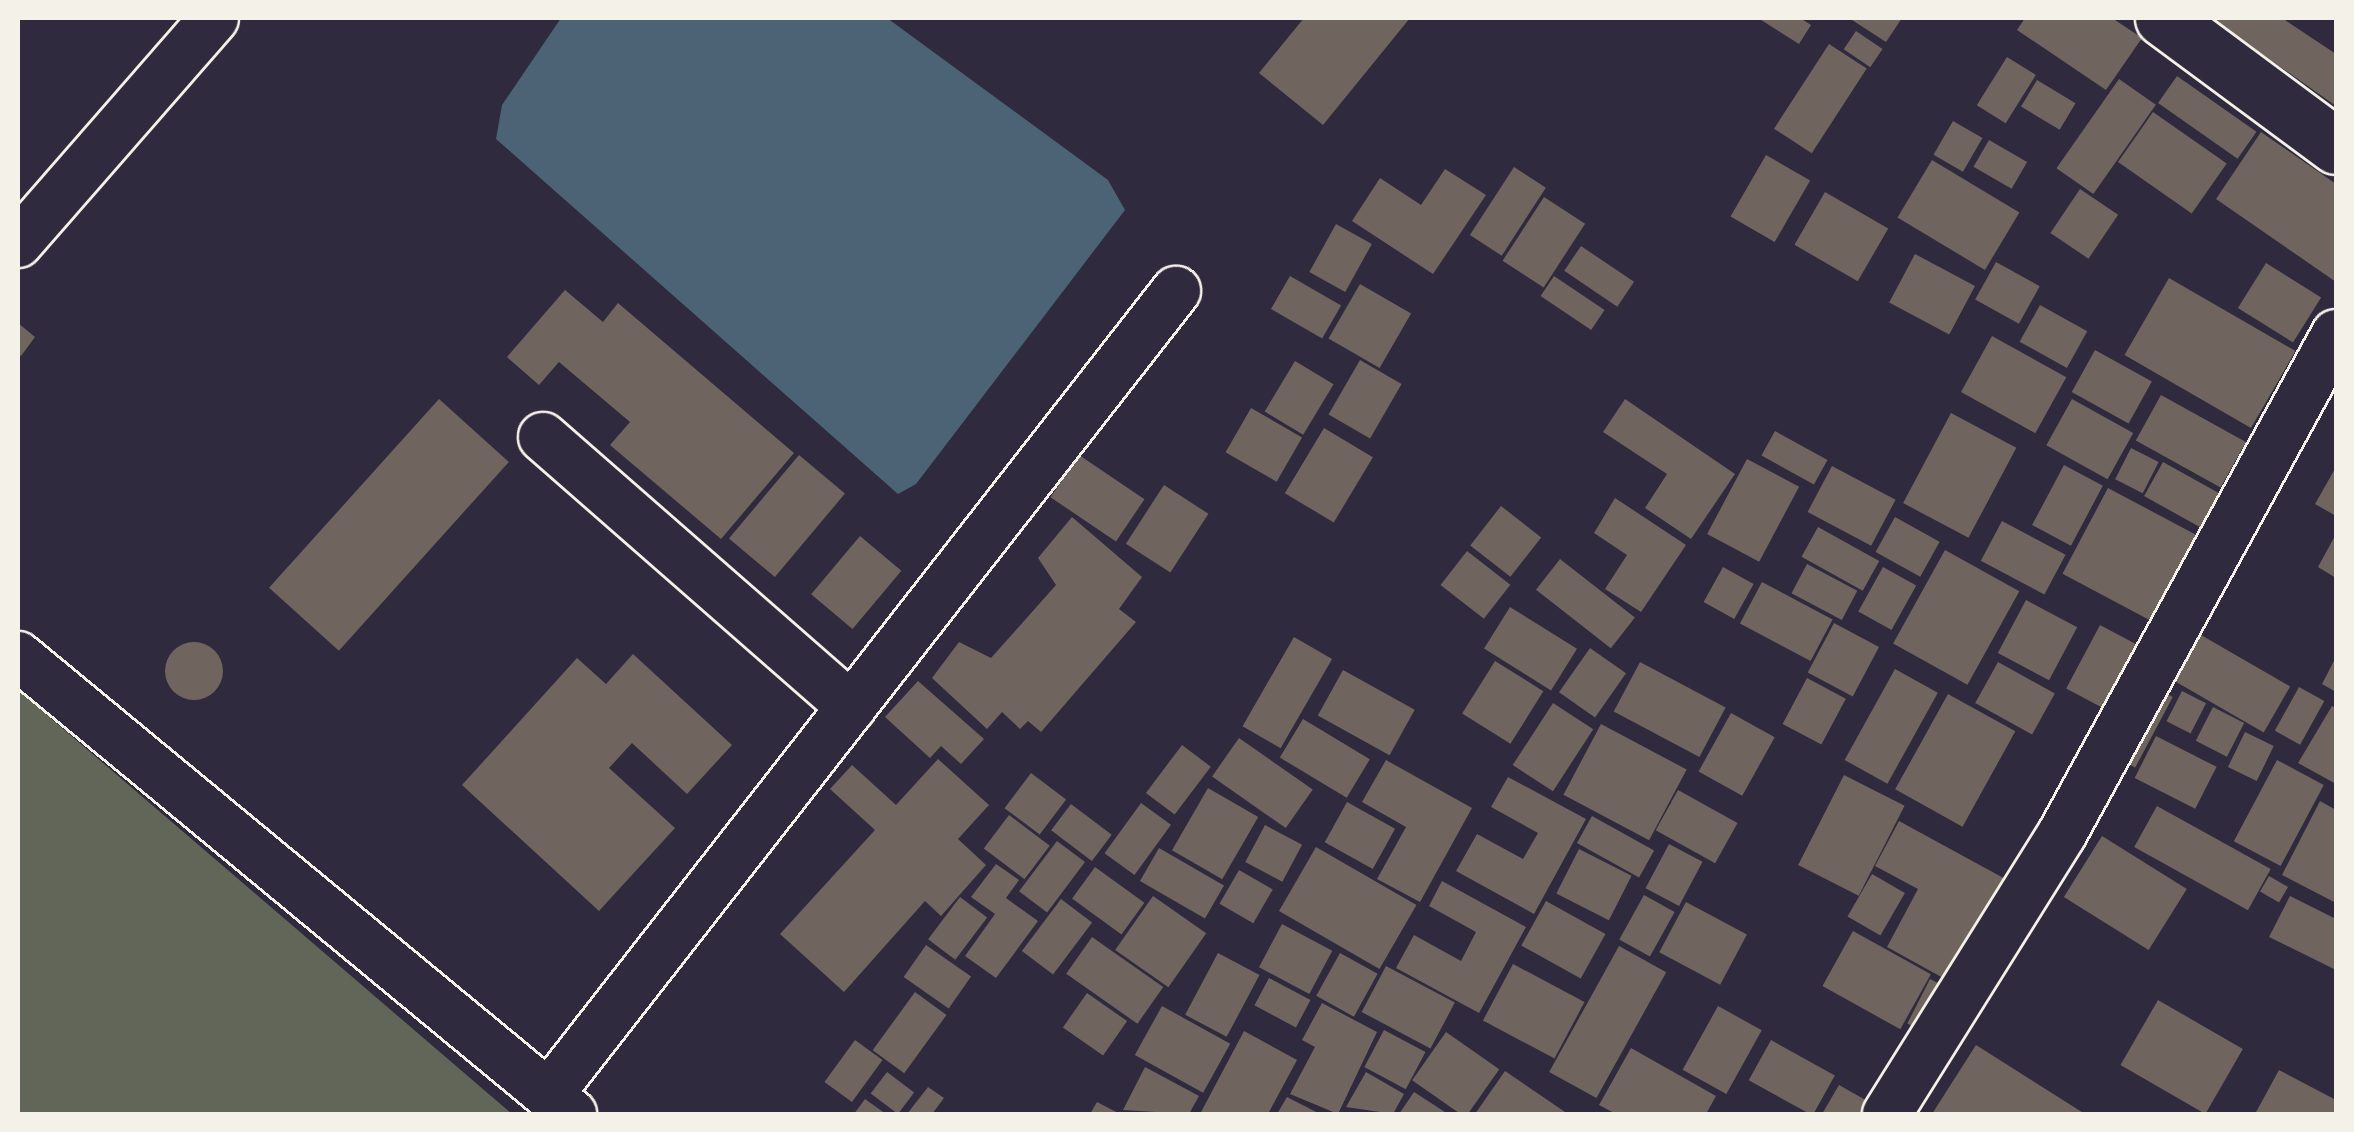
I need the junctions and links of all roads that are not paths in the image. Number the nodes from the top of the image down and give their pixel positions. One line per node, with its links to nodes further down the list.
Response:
1 (214, 18): 4 (street)
2 (2164, 18): 3 (main road)
3 (2336, 146)
4 (18, 243)
5 (1176, 291): 9 (street)
6 (2336, 334): 11 (street)
7 (543, 437): 9 (street)
8 (18, 656): 10 (street)
9 (851, 706): 10 (street)
10 (560, 1104)
11 (1887, 1114)

